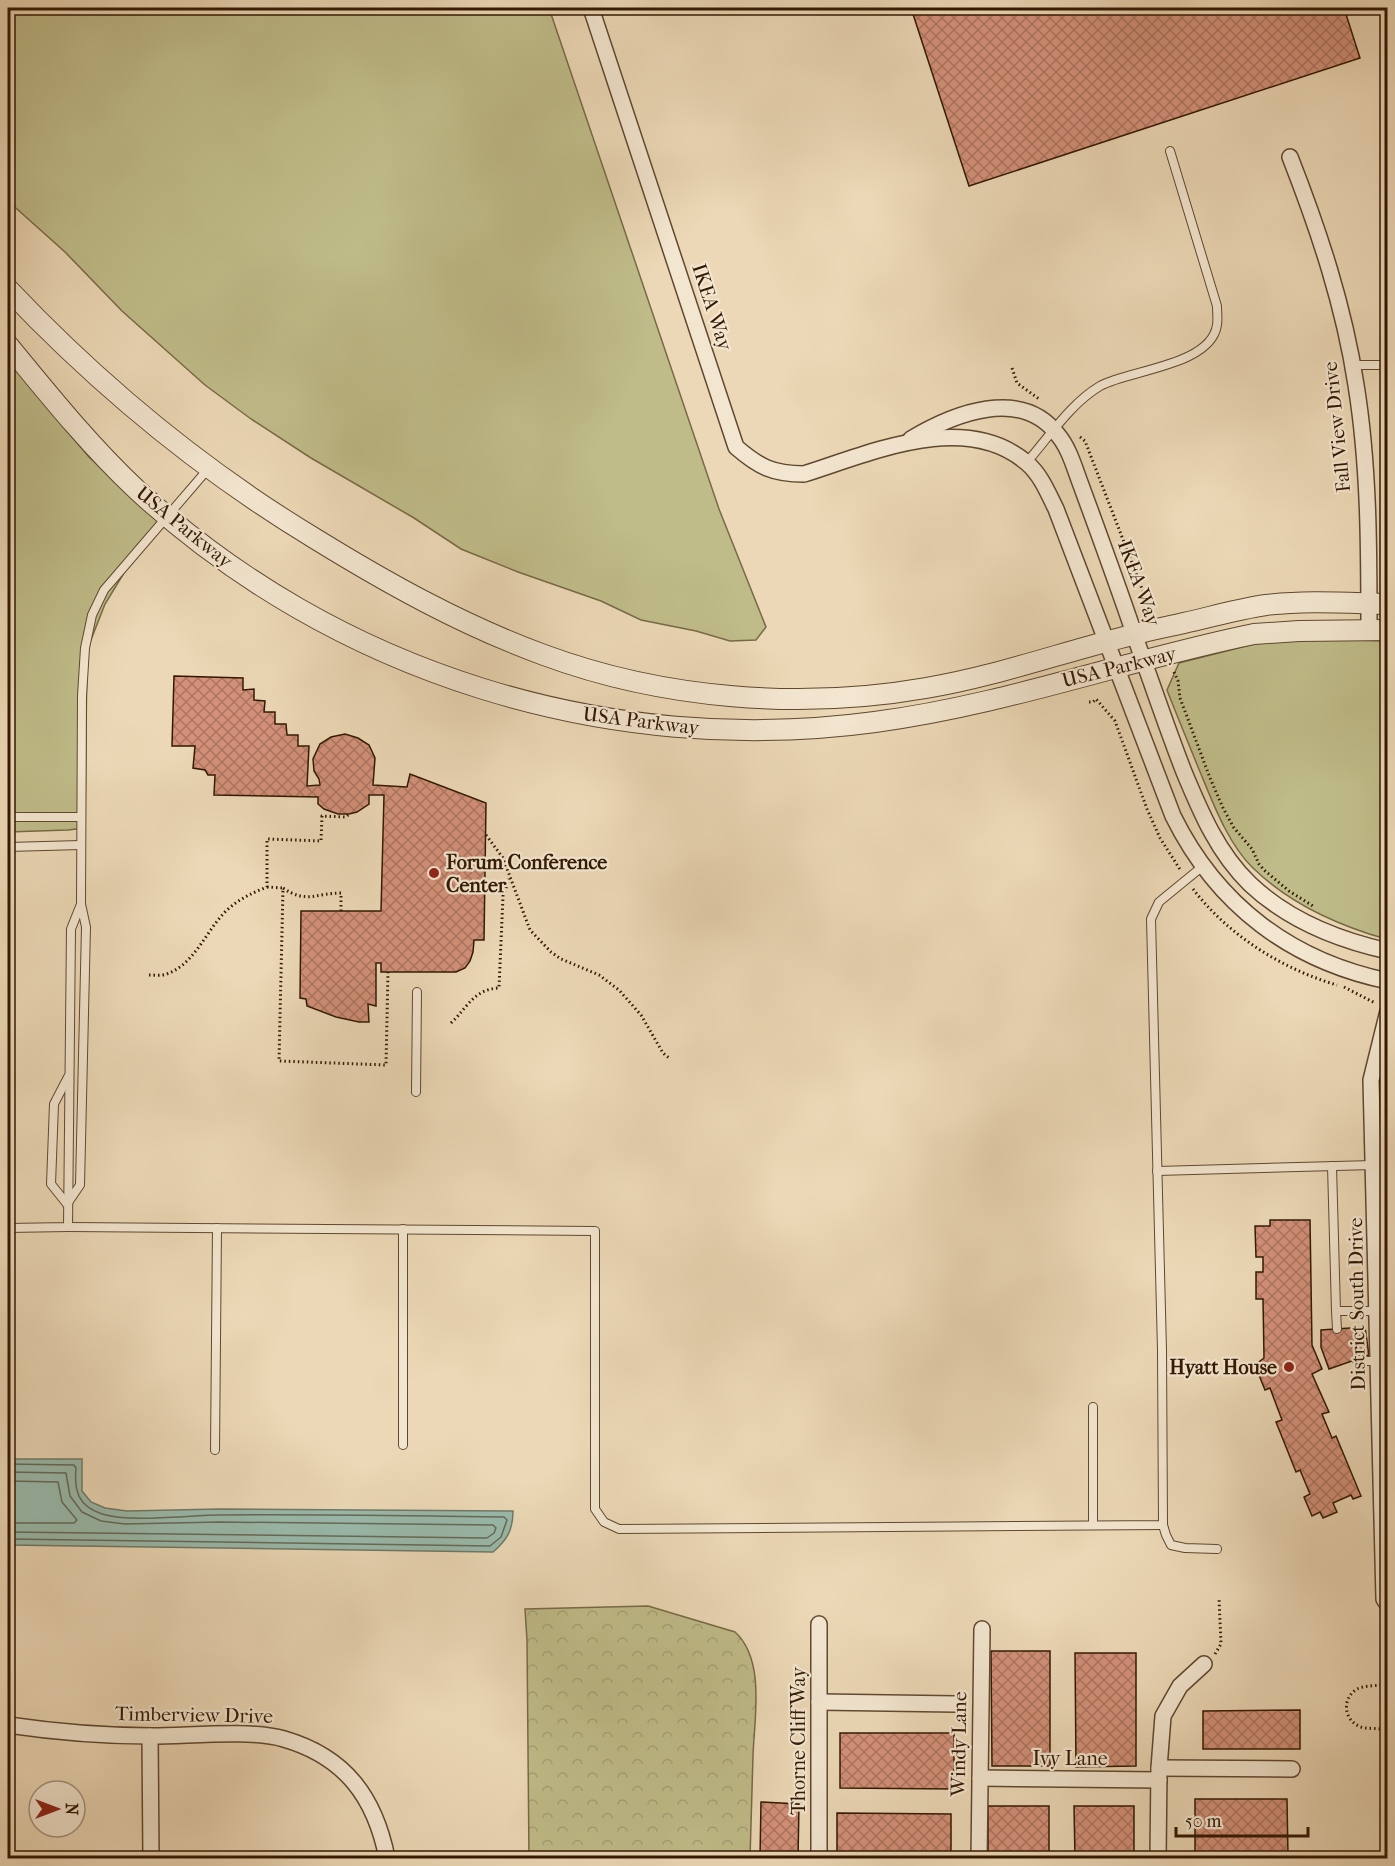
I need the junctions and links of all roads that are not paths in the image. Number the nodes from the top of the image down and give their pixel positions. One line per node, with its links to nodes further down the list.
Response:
1 (591, 8): 9 (street, IKEA Way)
2 (1170, 151): 8 (lane)
3 (1290, 158): 6 (street, Fall View Drive)
4 (8, 289): 11 (street, USA Parkway)
5 (8, 345): 12 (street, USA Parkway)
6 (1353, 365): 7 (lane); 13 (street, Fall View Drive)
7 (1388, 365)
8 (1054, 430): 9 (street, IKEA Way); 10 (lane); 15 (street, IKEA Way)
9 (906, 442): 10 (street, IKEA Way)
10 (1027, 462): 16 (street, IKEA Way)
11 (209, 468): 12 (lane); 16 (street, USA Parkway)
12 (168, 516): 18 (street, USA Parkway); 20 (lane)
13 (1378, 603): 14 (street, Fall View Drive); 15 (street, USA Parkway)
14 (1378, 630): 17 (street, USA Parkway)
15 (1135, 634): 16 (street, USA Parkway); 17 (street, IKEA Way)
16 (1106, 642): 18 (street, IKEA Way)
17 (1144, 661): 18 (street, USA Parkway); 25 (street, IKEA Way)
18 (1116, 669): 23 (street, IKEA Way)
19 (8, 817): 20 (lane)
20 (81, 817): 21 (lane)
21 (81, 845): 22 (lane); 24 (lane)
22 (8, 847)
23 (1203, 866): 26 (street, IKEA Way); 35 (lane)
24 (81, 904): 29 (lane); 32 (lane)
25 (1388, 951)
26 (1388, 981)
27 (417, 992): 30 (lane)
28 (1388, 1011): 33 (street, District South Drive)
29 (69, 1075): 31 (lane); 36 (lane)
30 (416, 1092)
31 (69, 1101): 32 (lane); 36 (lane)
32 (82, 1101): 36 (lane)
33 (1381, 1165): 34 (lane); 42 (street, District South Drive)
34 (1332, 1166): 35 (lane); 41 (lane)
35 (1157, 1171): 50 (lane)
36 (68, 1204): 37 (lane)
37 (68, 1227): 38 (lane); 39 (lane)
38 (8, 1228)
39 (217, 1228): 40 (lane); 48 (lane)
40 (403, 1229): 47 (lane); 49 (lane)
41 (1336, 1311): 42 (lane); 43 (lane)
42 (1378, 1311): 45 (street, District South Drive)
43 (1337, 1329)
44 (1356, 1359): 45 (lane)
45 (1379, 1361): 52 (street, District South Drive)
46 (1093, 1407): 49 (lane)
47 (403, 1445)
48 (215, 1450)
49 (1094, 1525): 50 (lane)
50 (1163, 1525): 51 (lane)
51 (1217, 1549)
52 (1386, 1602)
53 (819, 1624): 56 (street, Thorne Cliff Way)
54 (982, 1629): 62 (street, Windy Lane)
55 (1204, 1664): 61 (street)
56 (819, 1702): 57 (street); 65 (street, Thorne Cliff Way)
57 (956, 1704)
58 (8, 1725): 59 (street, Timberview Drive)
59 (150, 1736): 63 (street); 64 (street, Timberview Drive)
60 (1292, 1769): 61 (street, Ivy Lane)
61 (1159, 1774): 62 (street, Ivy Lane); 67 (street)
62 (980, 1778): 66 (street, Windy Lane)
63 (151, 1858)
64 (387, 1858)
65 (819, 1858)
66 (979, 1858)
67 (1158, 1858)

